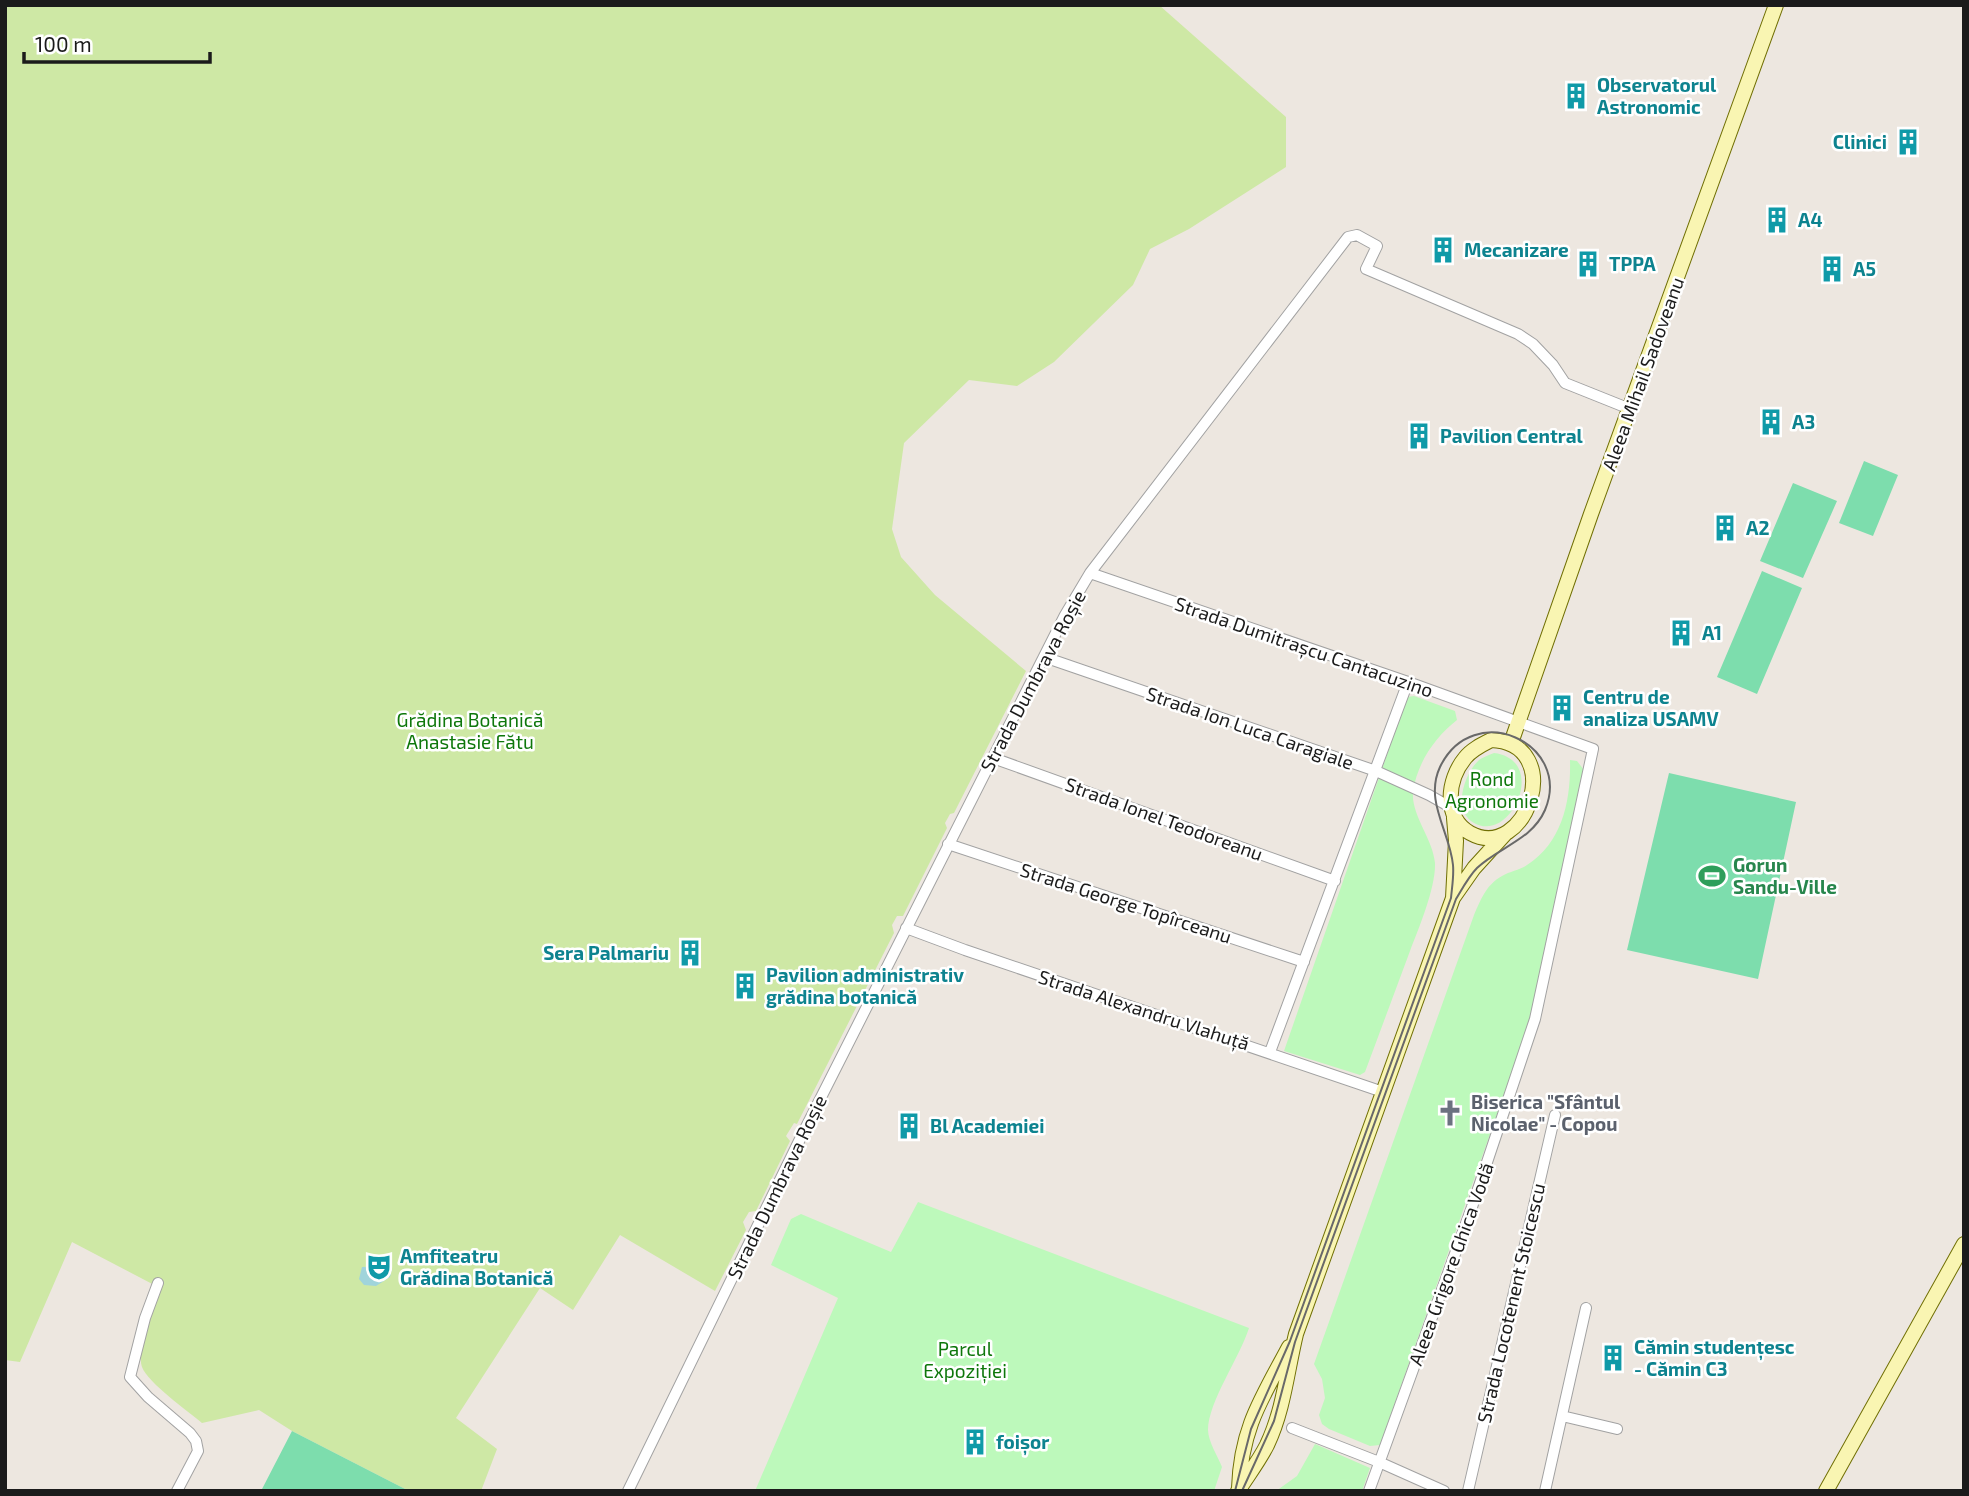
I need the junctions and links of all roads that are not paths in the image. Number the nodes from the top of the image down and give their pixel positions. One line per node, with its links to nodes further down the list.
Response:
1 (1776, 5): 2 (main road, Aleea Mihail Sadoveanu)
2 (1629, 408): 3 (street, Strada Dumbrava Roșie); 6 (main road, Aleea Mihail Sadoveanu)
3 (1090, 573): 4 (street, Strada Dumbrava Roșie); 5 (street, Strada Dumitrașcu Cantacuzino)
4 (1044, 657): 9 (street, Strada Dumbrava Roșie); 10 (street, Strada Ion Luca Caragiale)
5 (1408, 682): 6 (street, Strada Dumitrașcu Cantacuzino); 10 (street)
6 (1517, 722): 7 (main road, Aleea Mihail Sadoveanu); 8 (street, Strada Dumitrașcu Cantacuzino)
7 (1511, 743): 11 (main road); 12 (main road)
8 (1593, 749): 28 (street, Aleea Grigore Ghica Vodă)
9 (993, 758): 13 (street, Strada Dumbrava Roșie); 14 (street, Strada Ionel Teodoreanu)
10 (1376, 771): 11 (street, Strada Ion Luca Caragiale); 14 (street)
11 (1453, 813): 12 (main road); 15 (main road)
12 (1507, 832): 15 (main road)
13 (948, 844): 16 (street, Strada Dumbrava Roșie); 17 (street, Strada George Topîrceanu)
14 (1335, 881): 17 (street)
15 (1453, 898): 19 (main road)
16 (906, 928): 18 (street, Strada Alexandru Vlahuță); 31 (street, Strada Dumbrava Roșie)
17 (1304, 962): 18 (street)
18 (1270, 1052): 19 (street, Strada Alexandru Vlahuță)
19 (1383, 1092): 24 (main road)
20 (1555, 1115): 34 (street, Strada Locotenent Stoicescu)
21 (1964, 1244): 36 (main road)
22 (158, 1283): 30 (street)
23 (1586, 1308): 25 (street)
24 (1296, 1334): 29 (main road); 29 (main road)
25 (1562, 1416): 27 (street); 35 (street)
26 (1292, 1428): 28 (street)
27 (1617, 1429)
28 (1379, 1462): 32 (street, Aleea Grigore Ghica Vodă); 33 (street)
29 (1239, 1490)
30 (177, 1491)
31 (628, 1491)
32 (1369, 1491)
33 (1444, 1491)
34 (1468, 1491)
35 (1545, 1491)
36 (1826, 1491)

